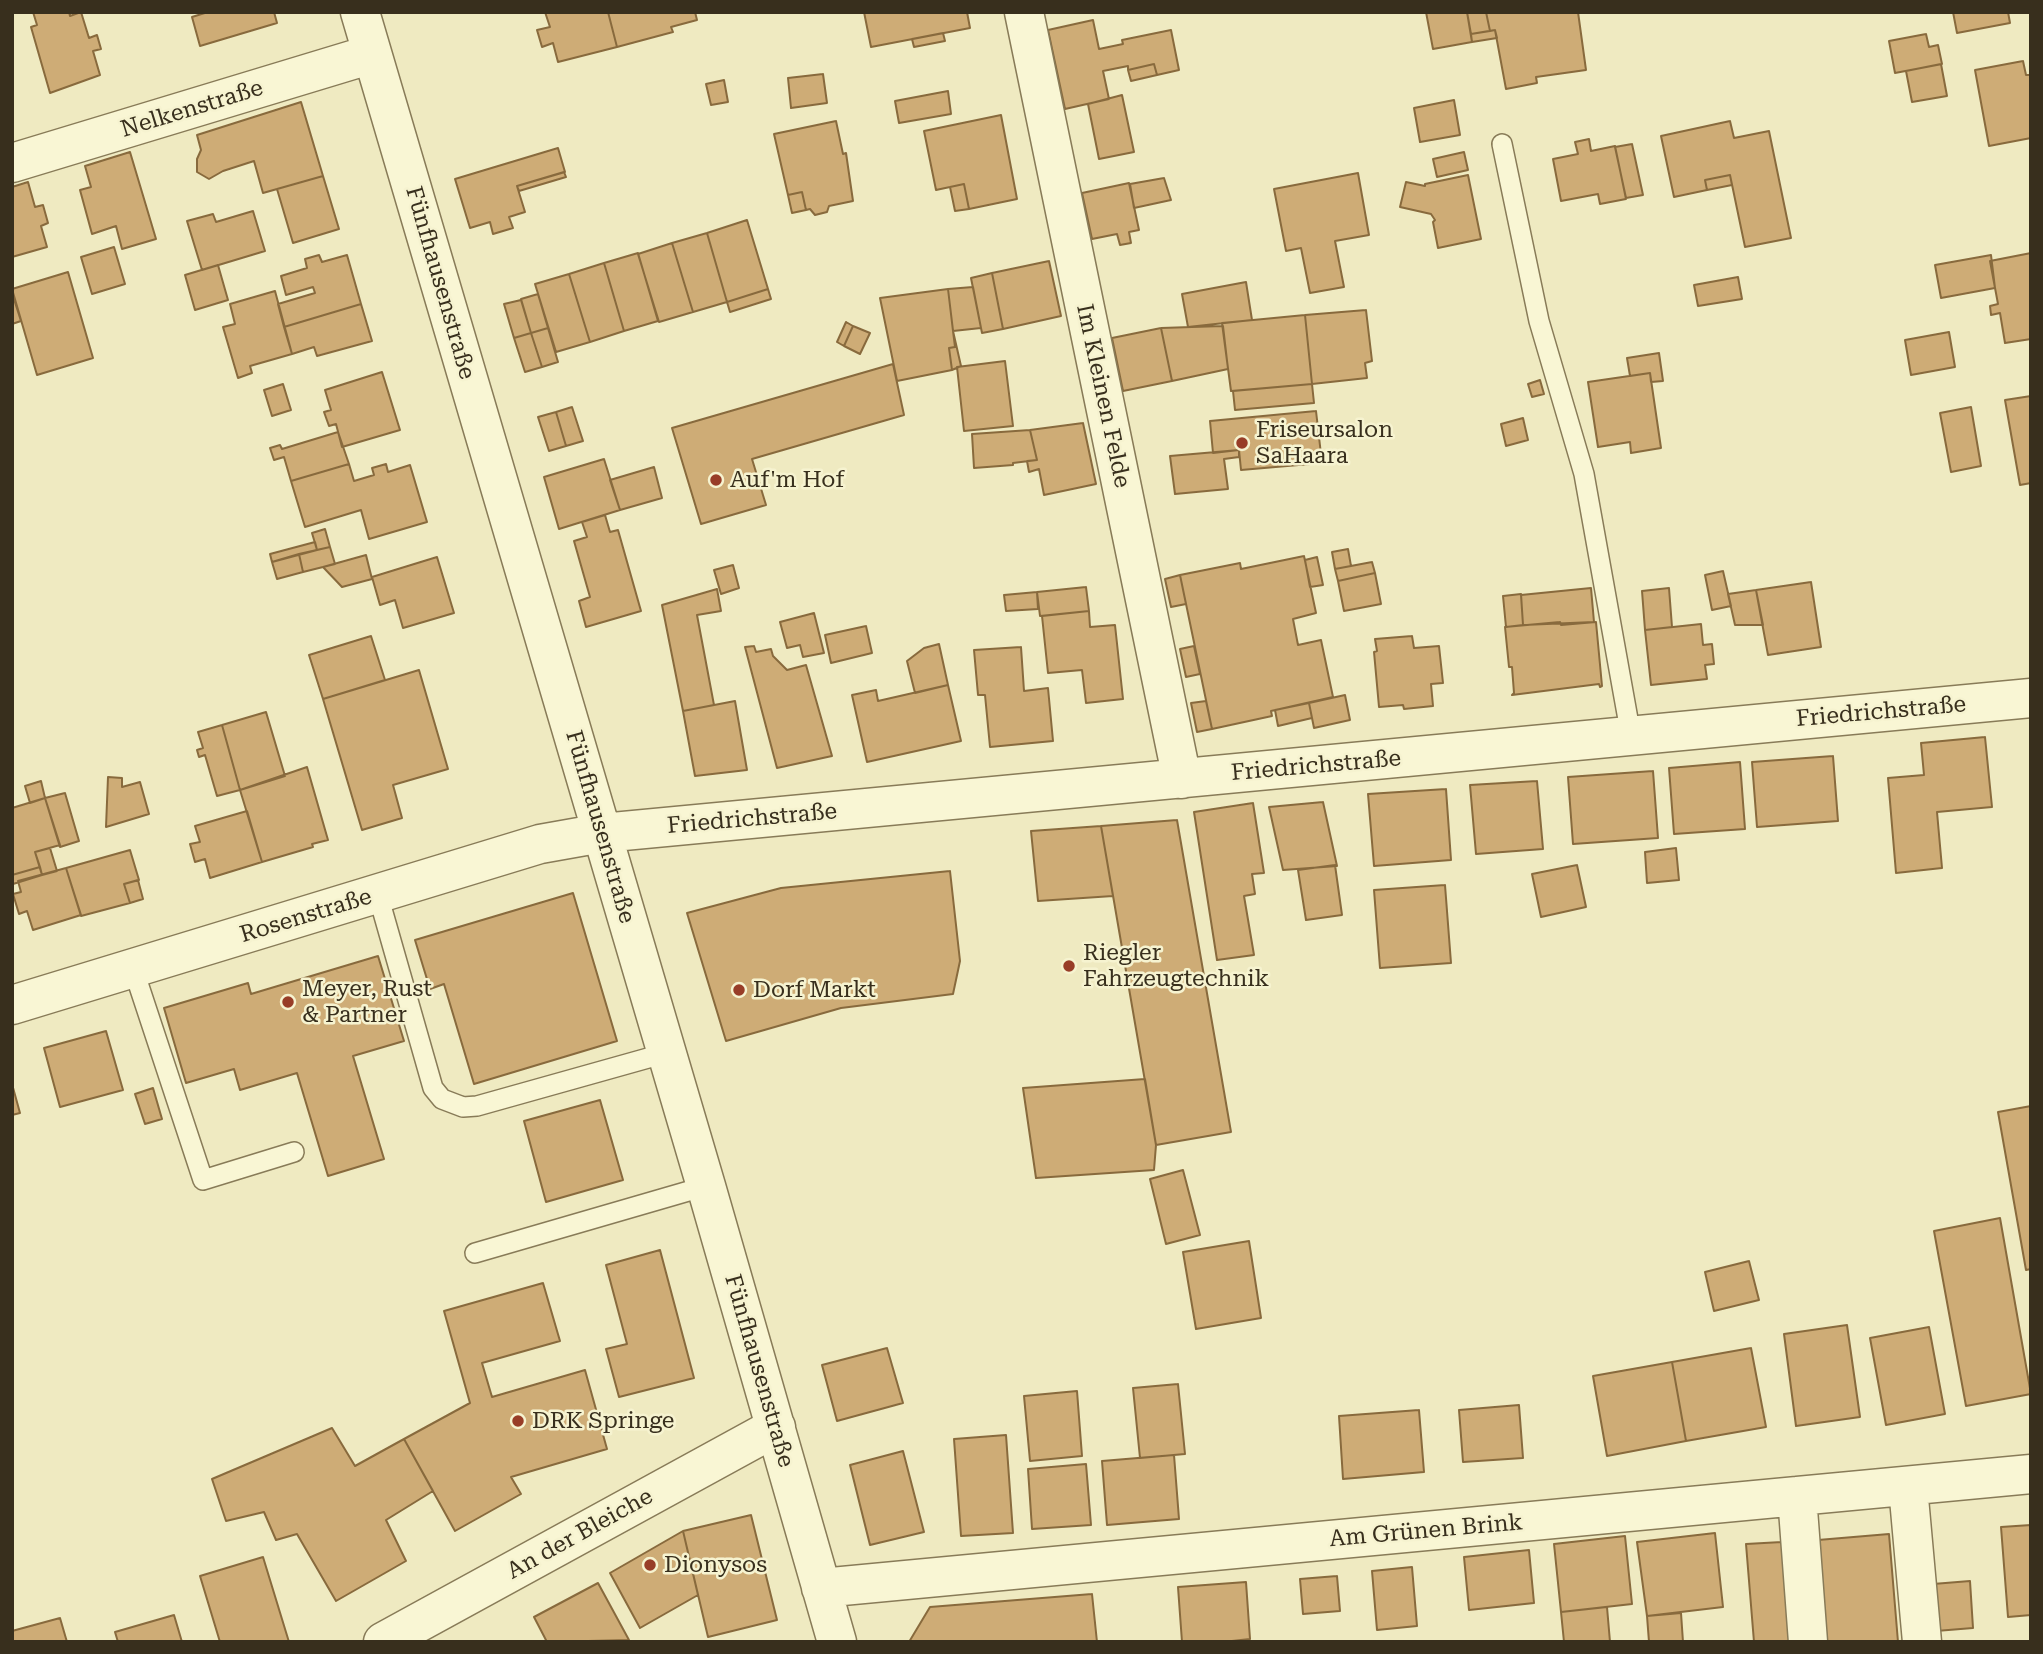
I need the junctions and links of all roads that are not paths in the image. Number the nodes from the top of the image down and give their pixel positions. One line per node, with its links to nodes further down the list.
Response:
1 (360, 12): 3 (street, Fünfhausenstraße)
2 (1024, 12): 8 (street, Im Kleinen Felde)
3 (372, 54): 5 (street, Nelkenstraße); 9 (street, Fünfhausenstraße)
4 (1502, 144): 7 (lane)
5 (12, 163)
6 (2031, 698): 7 (street, Friedrichstraße)
7 (1631, 736): 8 (street, Friedrichstraße)
8 (1182, 779): 9 (street, Friedrichstraße)
9 (602, 833): 10 (street, Rosenstraße); 13 (street, Fünfhausenstraße)
10 (377, 895): 11 (street, Rosenstraße); 13 (lane)
11 (133, 968): 12 (street, Rosenstraße); 14 (lane)
12 (12, 1004)
13 (666, 1053): 15 (street, Fünfhausenstraße)
14 (295, 1152)
15 (706, 1186): 16 (lane); 17 (street, Fünfhausenstraße)
16 (475, 1253)
17 (776, 1427): 21 (street, Fünfhausenstraße); 22 (street, An der Bleiche)
18 (2031, 1474): 19 (street, Am Grünen Brink)
19 (1908, 1487): 20 (street, Am Grünen Brink); 25 (street)
20 (1797, 1496): 21 (street, Am Grünen Brink); 24 (street)
21 (821, 1588): 23 (street, Fünfhausenstraße)
22 (383, 1642)
23 (837, 1642)
24 (1808, 1642)
25 (1922, 1642)

